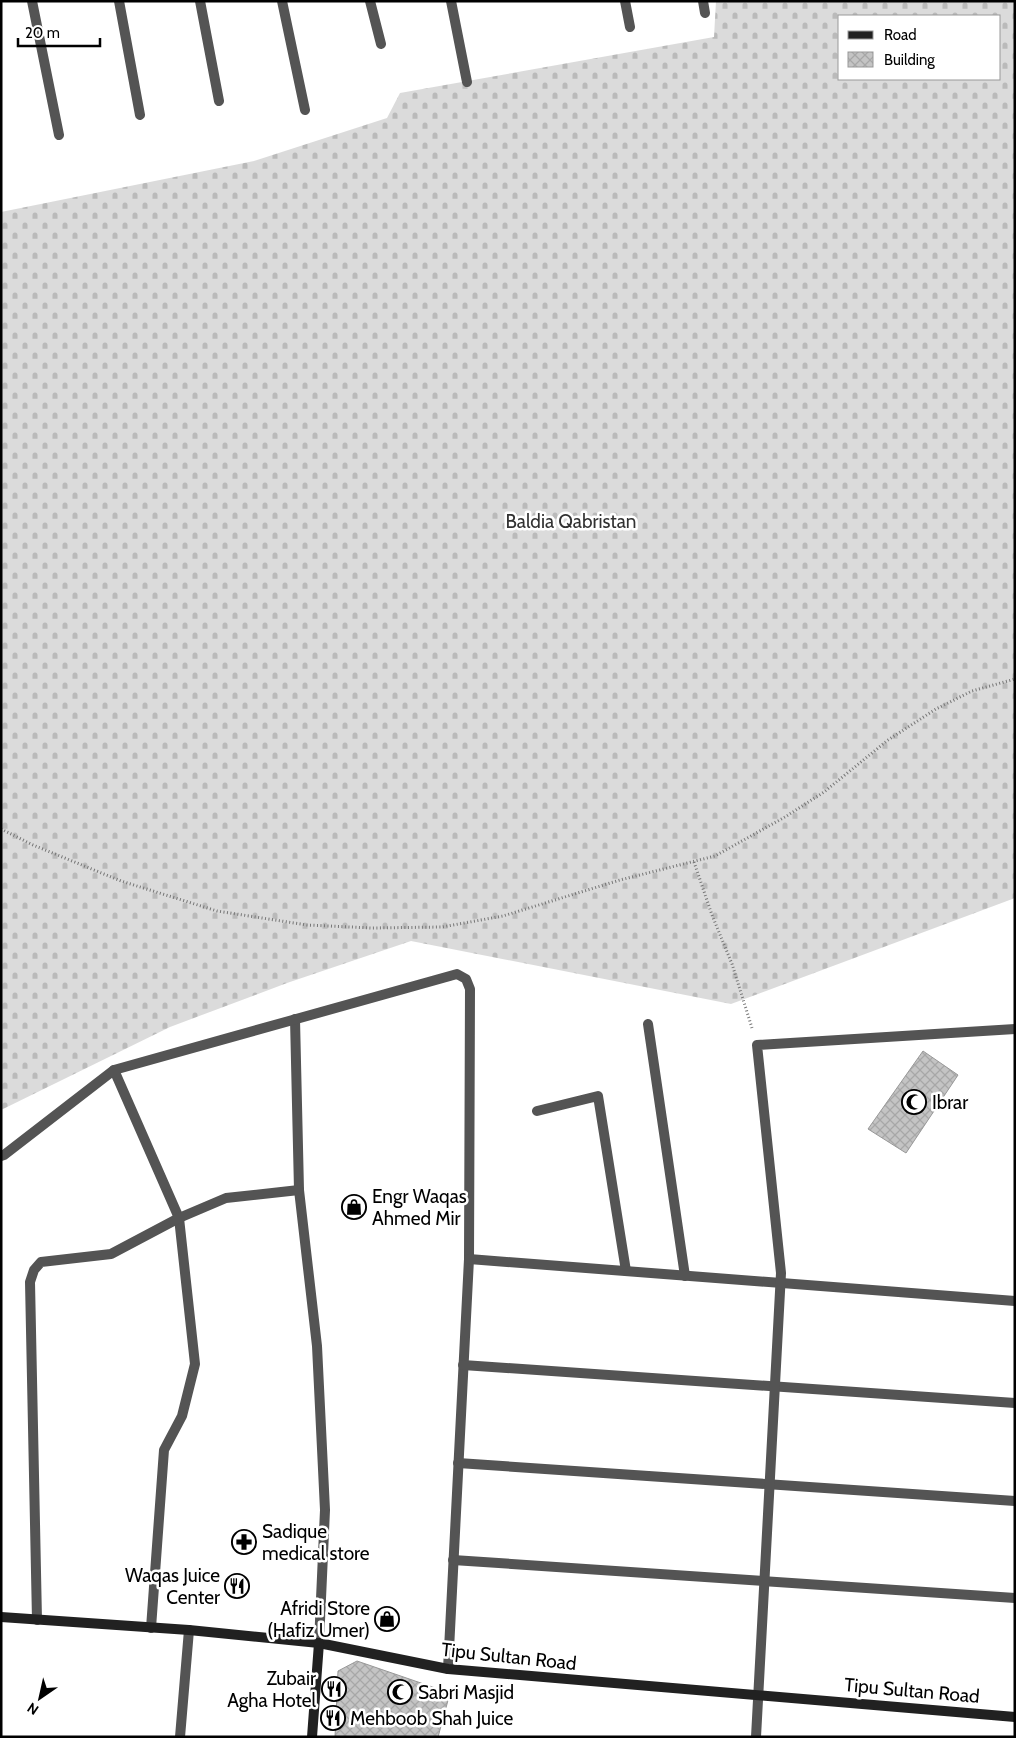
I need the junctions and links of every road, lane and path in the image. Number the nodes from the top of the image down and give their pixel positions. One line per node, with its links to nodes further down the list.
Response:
1 (32, 1): 16 (street)
2 (119, 1): 15 (street)
3 (200, 1): 13 (street)
4 (282, 1): 14 (street)
5 (370, 1): 11 (street)
6 (451, 1): 12 (street)
7 (626, 1): 10 (street)
8 (703, 1): 9 (street)
9 (705, 13)
10 (630, 27)
11 (381, 44)
12 (467, 82)
13 (219, 101)
14 (306, 110)
15 (140, 115)
16 (59, 135)
17 (1015, 679): 19 (path)
18 (1, 829): 19 (path)
19 (694, 862): 23 (path)
20 (295, 1020): 24 (street); 27 (street); 29 (street)
21 (648, 1024): 31 (street)
22 (1015, 1029): 23 (street)
23 (757, 1045): 32 (street)
24 (114, 1070): 26 (street); 28 (street)
25 (537, 1111): 30 (street)
26 (1, 1156)
27 (299, 1190): 28 (street); 47 (street)
28 (179, 1218): 44 (street); 45 (street)
29 (469, 1259): 30 (street); 34 (street)
30 (626, 1271): 31 (street)
31 (686, 1276): 32 (street)
32 (780, 1283): 33 (street); 35 (street)
33 (1015, 1301)
34 (463, 1365): 35 (street); 37 (street)
35 (775, 1386): 36 (street); 38 (street)
36 (1015, 1403)
37 (458, 1463): 38 (street); 40 (street)
38 (770, 1485): 39 (street); 41 (street)
39 (1015, 1502)
40 (453, 1560): 41 (street); 48 (street)
41 (765, 1581): 42 (street); 49 (street)
42 (1015, 1598)
43 (1, 1617): 44 (main road, Tipu Sultan Road)
44 (37, 1620): 45 (main road, Tipu Sultan Road)
45 (151, 1628): 46 (main road, Tipu Sultan Road)
46 (189, 1630): 47 (main road, Tipu Sultan Road); 51 (street)
47 (319, 1644): 48 (main road, Tipu Sultan Road); 52 (main road)
48 (448, 1669): 49 (main road, Tipu Sultan Road)
49 (759, 1695): 50 (main road, Tipu Sultan Road); 53 (street)
50 (1015, 1716)
51 (180, 1737)
52 (312, 1737)
53 (756, 1737)

